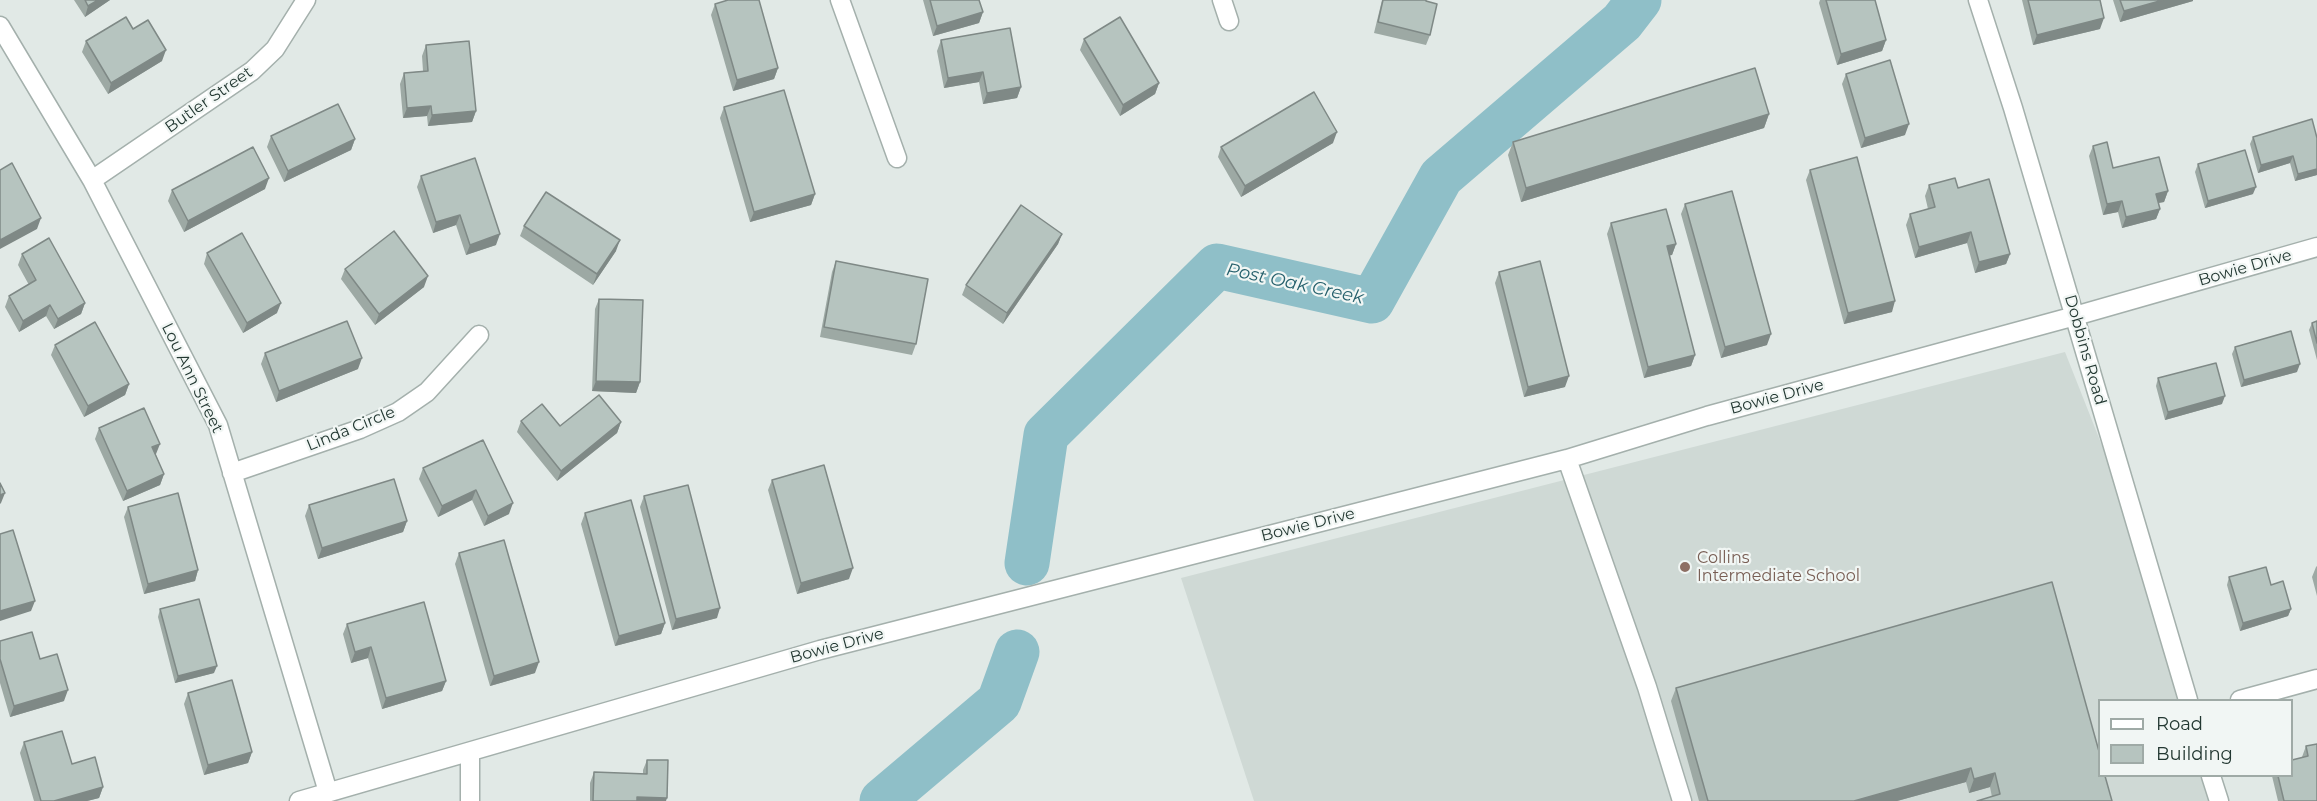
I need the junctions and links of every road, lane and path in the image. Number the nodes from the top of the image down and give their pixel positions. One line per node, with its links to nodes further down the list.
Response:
1 (306, 0): 8 (street, Butler Street)
2 (840, 0): 7 (street)
3 (1221, 0): 5 (street)
4 (1978, 0): 10 (street, Dobbins Road)
5 (1229, 21)
6 (0, 26): 8 (street, Lou Ann Street)
7 (897, 158)
8 (92, 180): 13 (street, Lou Ann Street)
9 (2317, 247): 10 (street, Bowie Drive)
10 (2075, 316): 12 (street, Bowie Drive); 15 (street, Dobbins Road)
11 (479, 335): 13 (street, Linda Circle)
12 (1566, 459): 17 (street, Bowie Drive); 22 (street)
13 (232, 473): 19 (street, Lou Ann Street)
14 (2317, 679): 16 (street)
15 (2188, 699)
16 (2245, 699)
17 (470, 752): 19 (street, Bowie Drive); 21 (street)
18 (2211, 777): 23 (street)
19 (328, 792): 20 (street, Bowie Drive)
20 (299, 801)
21 (470, 801)
22 (1682, 801)
23 (2219, 801)

